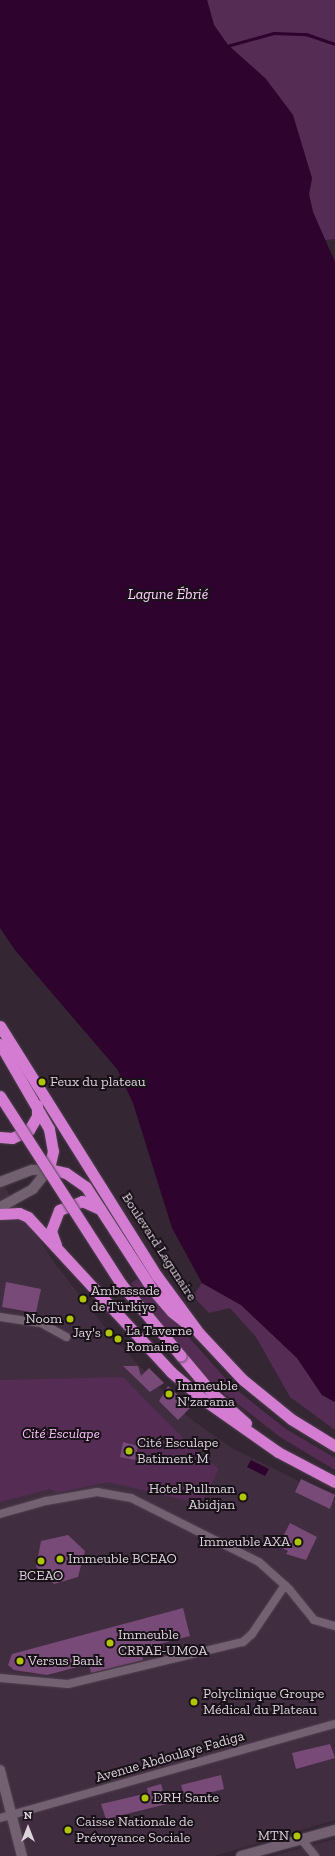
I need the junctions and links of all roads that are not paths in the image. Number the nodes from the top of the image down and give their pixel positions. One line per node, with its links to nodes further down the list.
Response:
1 (0, 1026): 13 (highway, Boulevard Lagunaire)
2 (0, 1044): 4 (highway)
3 (0, 1096): 16 (highway, bridge)
4 (37, 1105): 5 (highway); 6 (highway)
5 (0, 1137)
6 (49, 1169): 7 (street); 8 (street); 9 (highway)
7 (0, 1182)
8 (0, 1207)
9 (102, 1210): 11 (highway); 13 (highway)
10 (0, 1214): 11 (highway)
11 (64, 1256): 16 (highway)
12 (0, 1317): 14 (street)
13 (199, 1333): 15 (highway, Boulevard Lagunaire)
14 (66, 1337)
15 (335, 1446)
16 (335, 1480)
17 (0, 1514): 18 (street)
18 (285, 1585): 19 (street); 20 (street)
19 (335, 1626)
20 (0, 1678)
21 (335, 1724): 23 (street, Avenue Abdoulaye Fadiga)
22 (0, 1770): 23 (street)
23 (12, 1815): 24 (street, Avenue Abdoulaye Fadiga); 27 (street)
24 (0, 1818)
25 (335, 1830): 26 (street)
26 (302, 1840): 28 (street); 29 (street)
27 (22, 1856)
28 (241, 1856)
29 (315, 1856)

